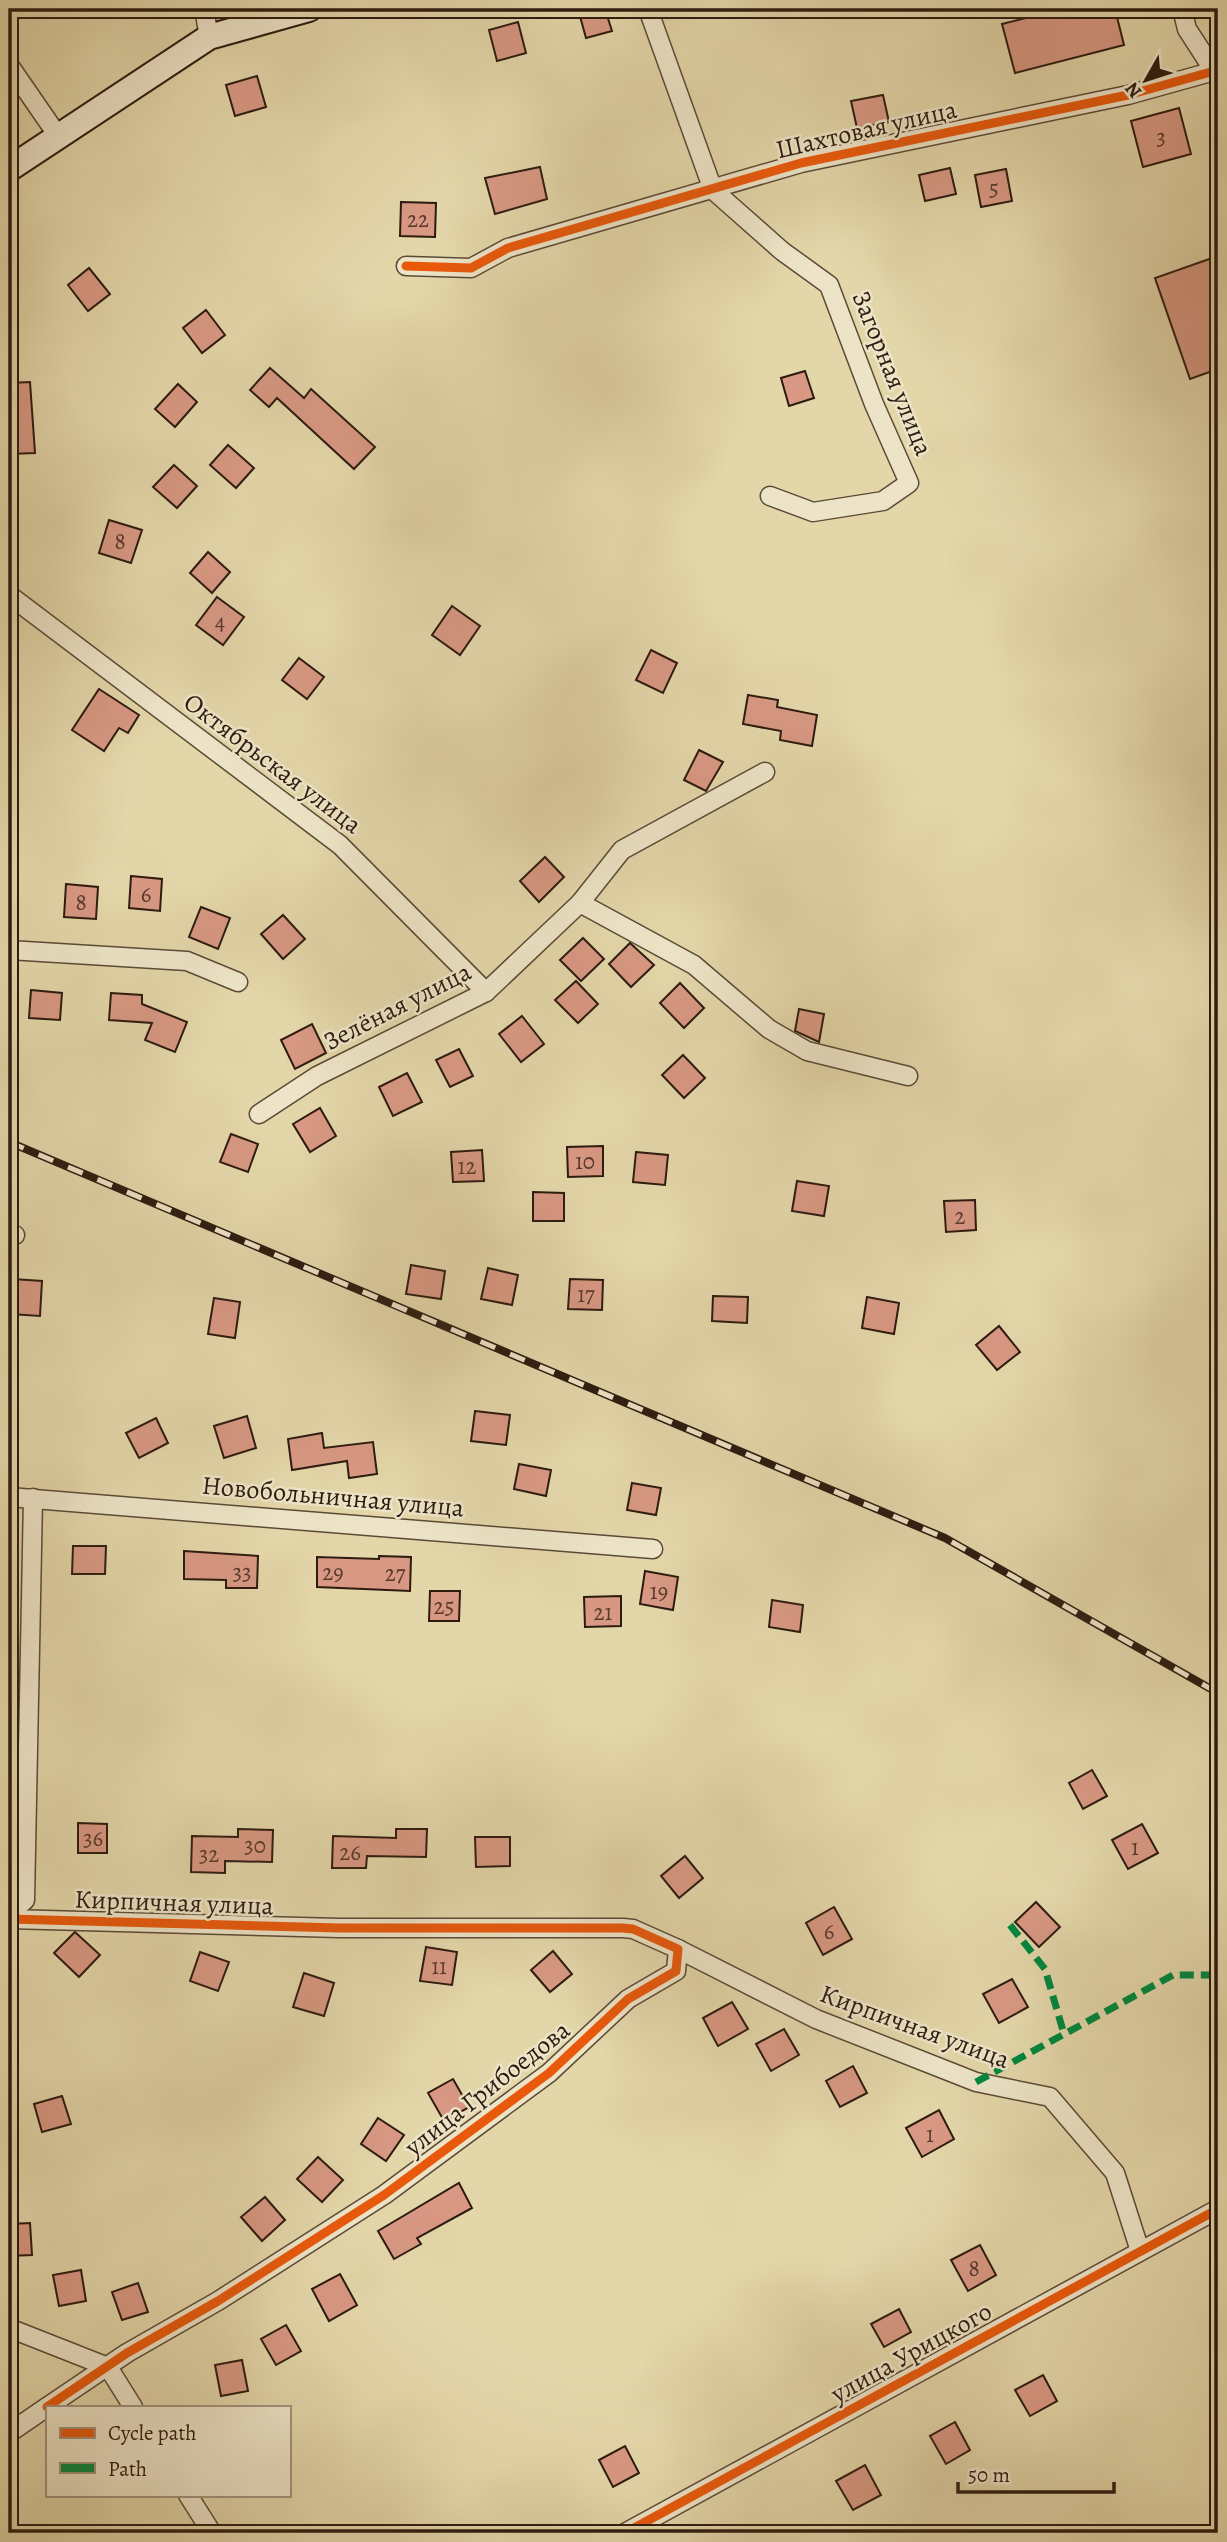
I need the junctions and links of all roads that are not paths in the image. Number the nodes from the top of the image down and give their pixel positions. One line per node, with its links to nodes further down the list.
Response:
1 (204, 9): 5 (street)
2 (309, 9): 5 (street)
3 (648, 9): 10 (street)
4 (1182, 9): 7 (street)
5 (209, 37): 8 (street)
6 (9, 65): 8 (street)
7 (1217, 73): 10 (street, Шахтовая улица)
8 (58, 136): 9 (street)
9 (9, 169)
10 (713, 190): 11 (street, Шахтовая улица); 12 (street, Загорная улица)
11 (406, 266)
12 (770, 496)
13 (9, 596): 18 (street, Октябрьская улица)
14 (765, 772): 15 (street, Зелёная улица)
15 (580, 903): 18 (street, Зелёная улица); 19 (street)
16 (9, 950): 17 (street)
17 (238, 982)
18 (486, 992): 20 (street, Зелёная улица)
19 (908, 1076)
20 (259, 1114)
21 (9, 1497): 22 (street, Новобольничная улица)
22 (33, 1498): 23 (street, Новобольничная улица); 24 (street)
23 (653, 1549)
24 (9, 1917): 25 (street, Кирпичная улица)
25 (678, 1949): 27 (street, Кирпичная улица); 29 (street, улица Грибоедова)
26 (1218, 2209): 27 (street, улица Урицкого)
27 (1140, 2251): 36 (street, улица Урицкого)
28 (9, 2328): 29 (street)
29 (108, 2367): 30 (street, улица Грибоедова); 31 (street)
30 (49, 2406)
31 (132, 2406)
32 (46, 2408): 33 (street, улица Грибоедова)
33 (9, 2433)
34 (189, 2496): 35 (street)
35 (212, 2533)
36 (625, 2533)

